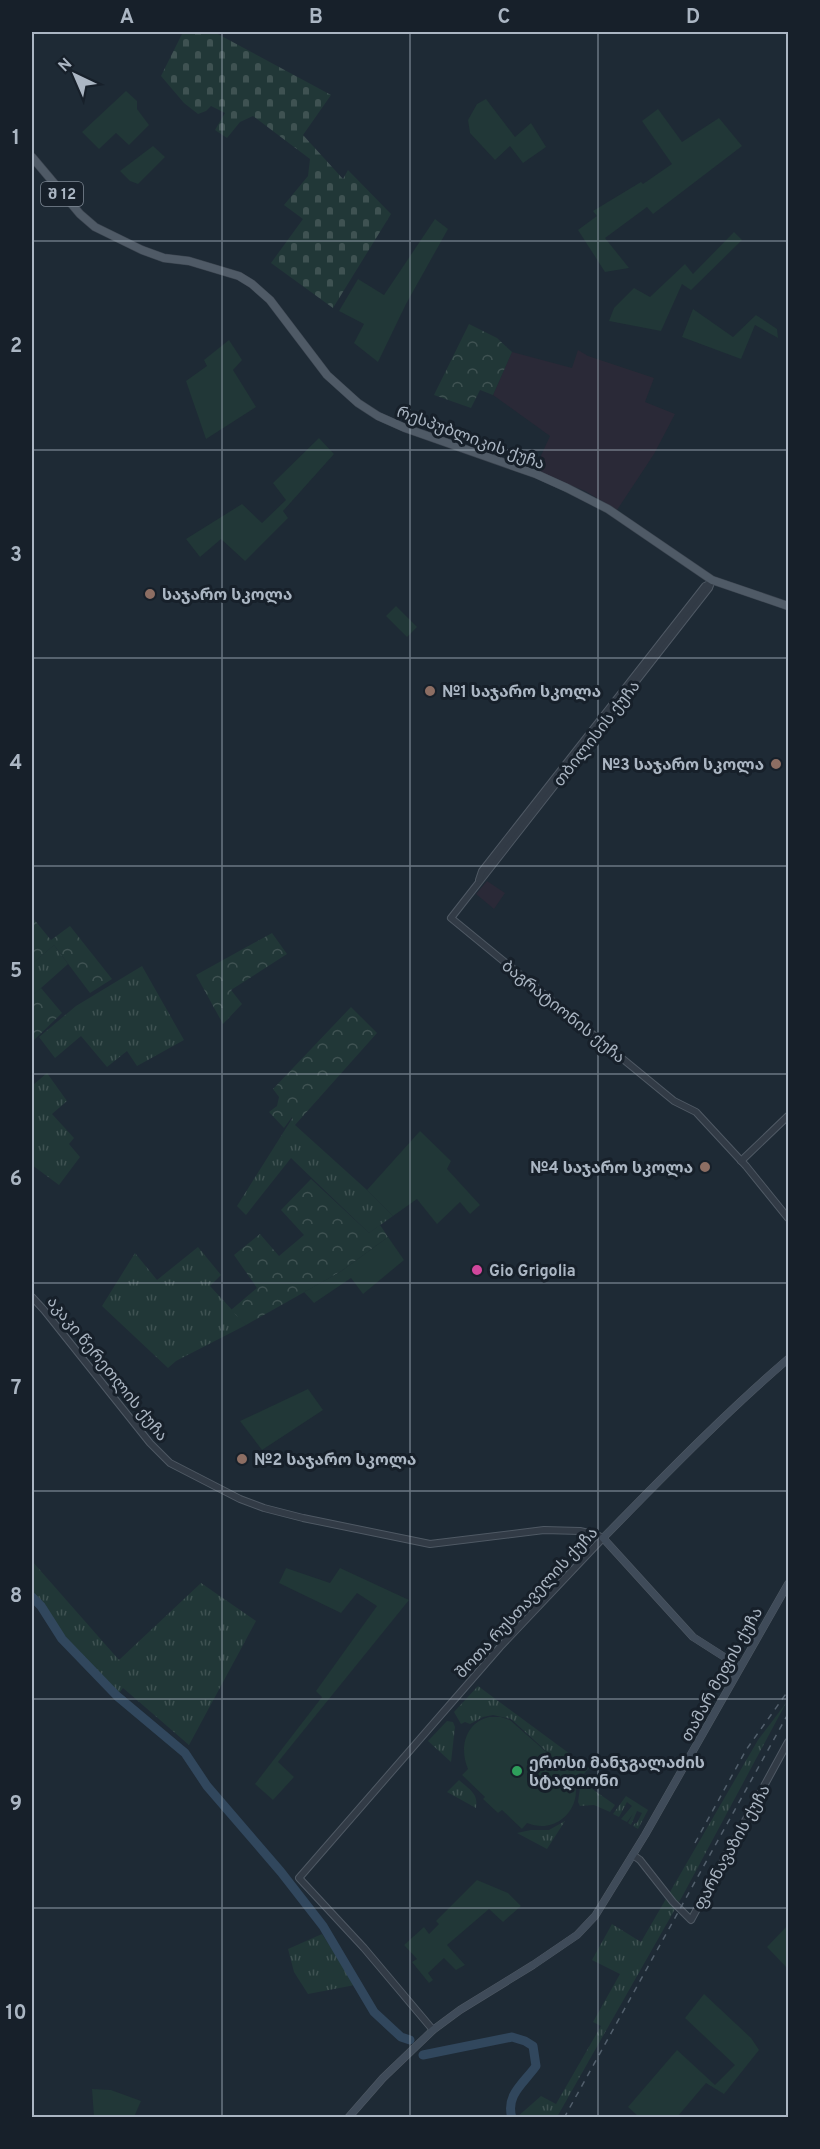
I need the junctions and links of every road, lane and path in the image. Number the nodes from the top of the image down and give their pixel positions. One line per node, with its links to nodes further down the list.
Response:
1 (32, 157): 2 (main road, რესპუბლიკის ქუჩა / შ 12)
2 (711, 582): 3 (main road, რესპუბლიკის ქუჩა); 4 (street, თბილისის ქუჩა)
3 (789, 606)
4 (451, 918): 6 (street, ბაგრატიონის ქუჩა)
5 (789, 1116): 6 (street)
6 (741, 1161): 7 (street, ბაგრატიონის ქუჩა)
7 (789, 1218)
8 (32, 1297): 10 (street, აკაკი წერეთლის ქუჩა)
9 (789, 1359): 10 (main road, შოთა რუსთაველის ქუჩა)
10 (603, 1538): 12 (main road); 15 (street, შოთა რუსთაველის ქუჩა)
11 (789, 1584): 12 (main road, თამარ მეფის ქუჩა)
12 (740, 1666): 14 (main road, თამარ მეფის ქუჩა)
13 (789, 1742): 14 (street, ფარნავაზის ქუჩა)
14 (633, 1855): 15 (main road, თამარ მეფის ქუჩა)
15 (433, 2030): 16 (main road, თამარ მეფის ქუჩა)
16 (348, 2118)

